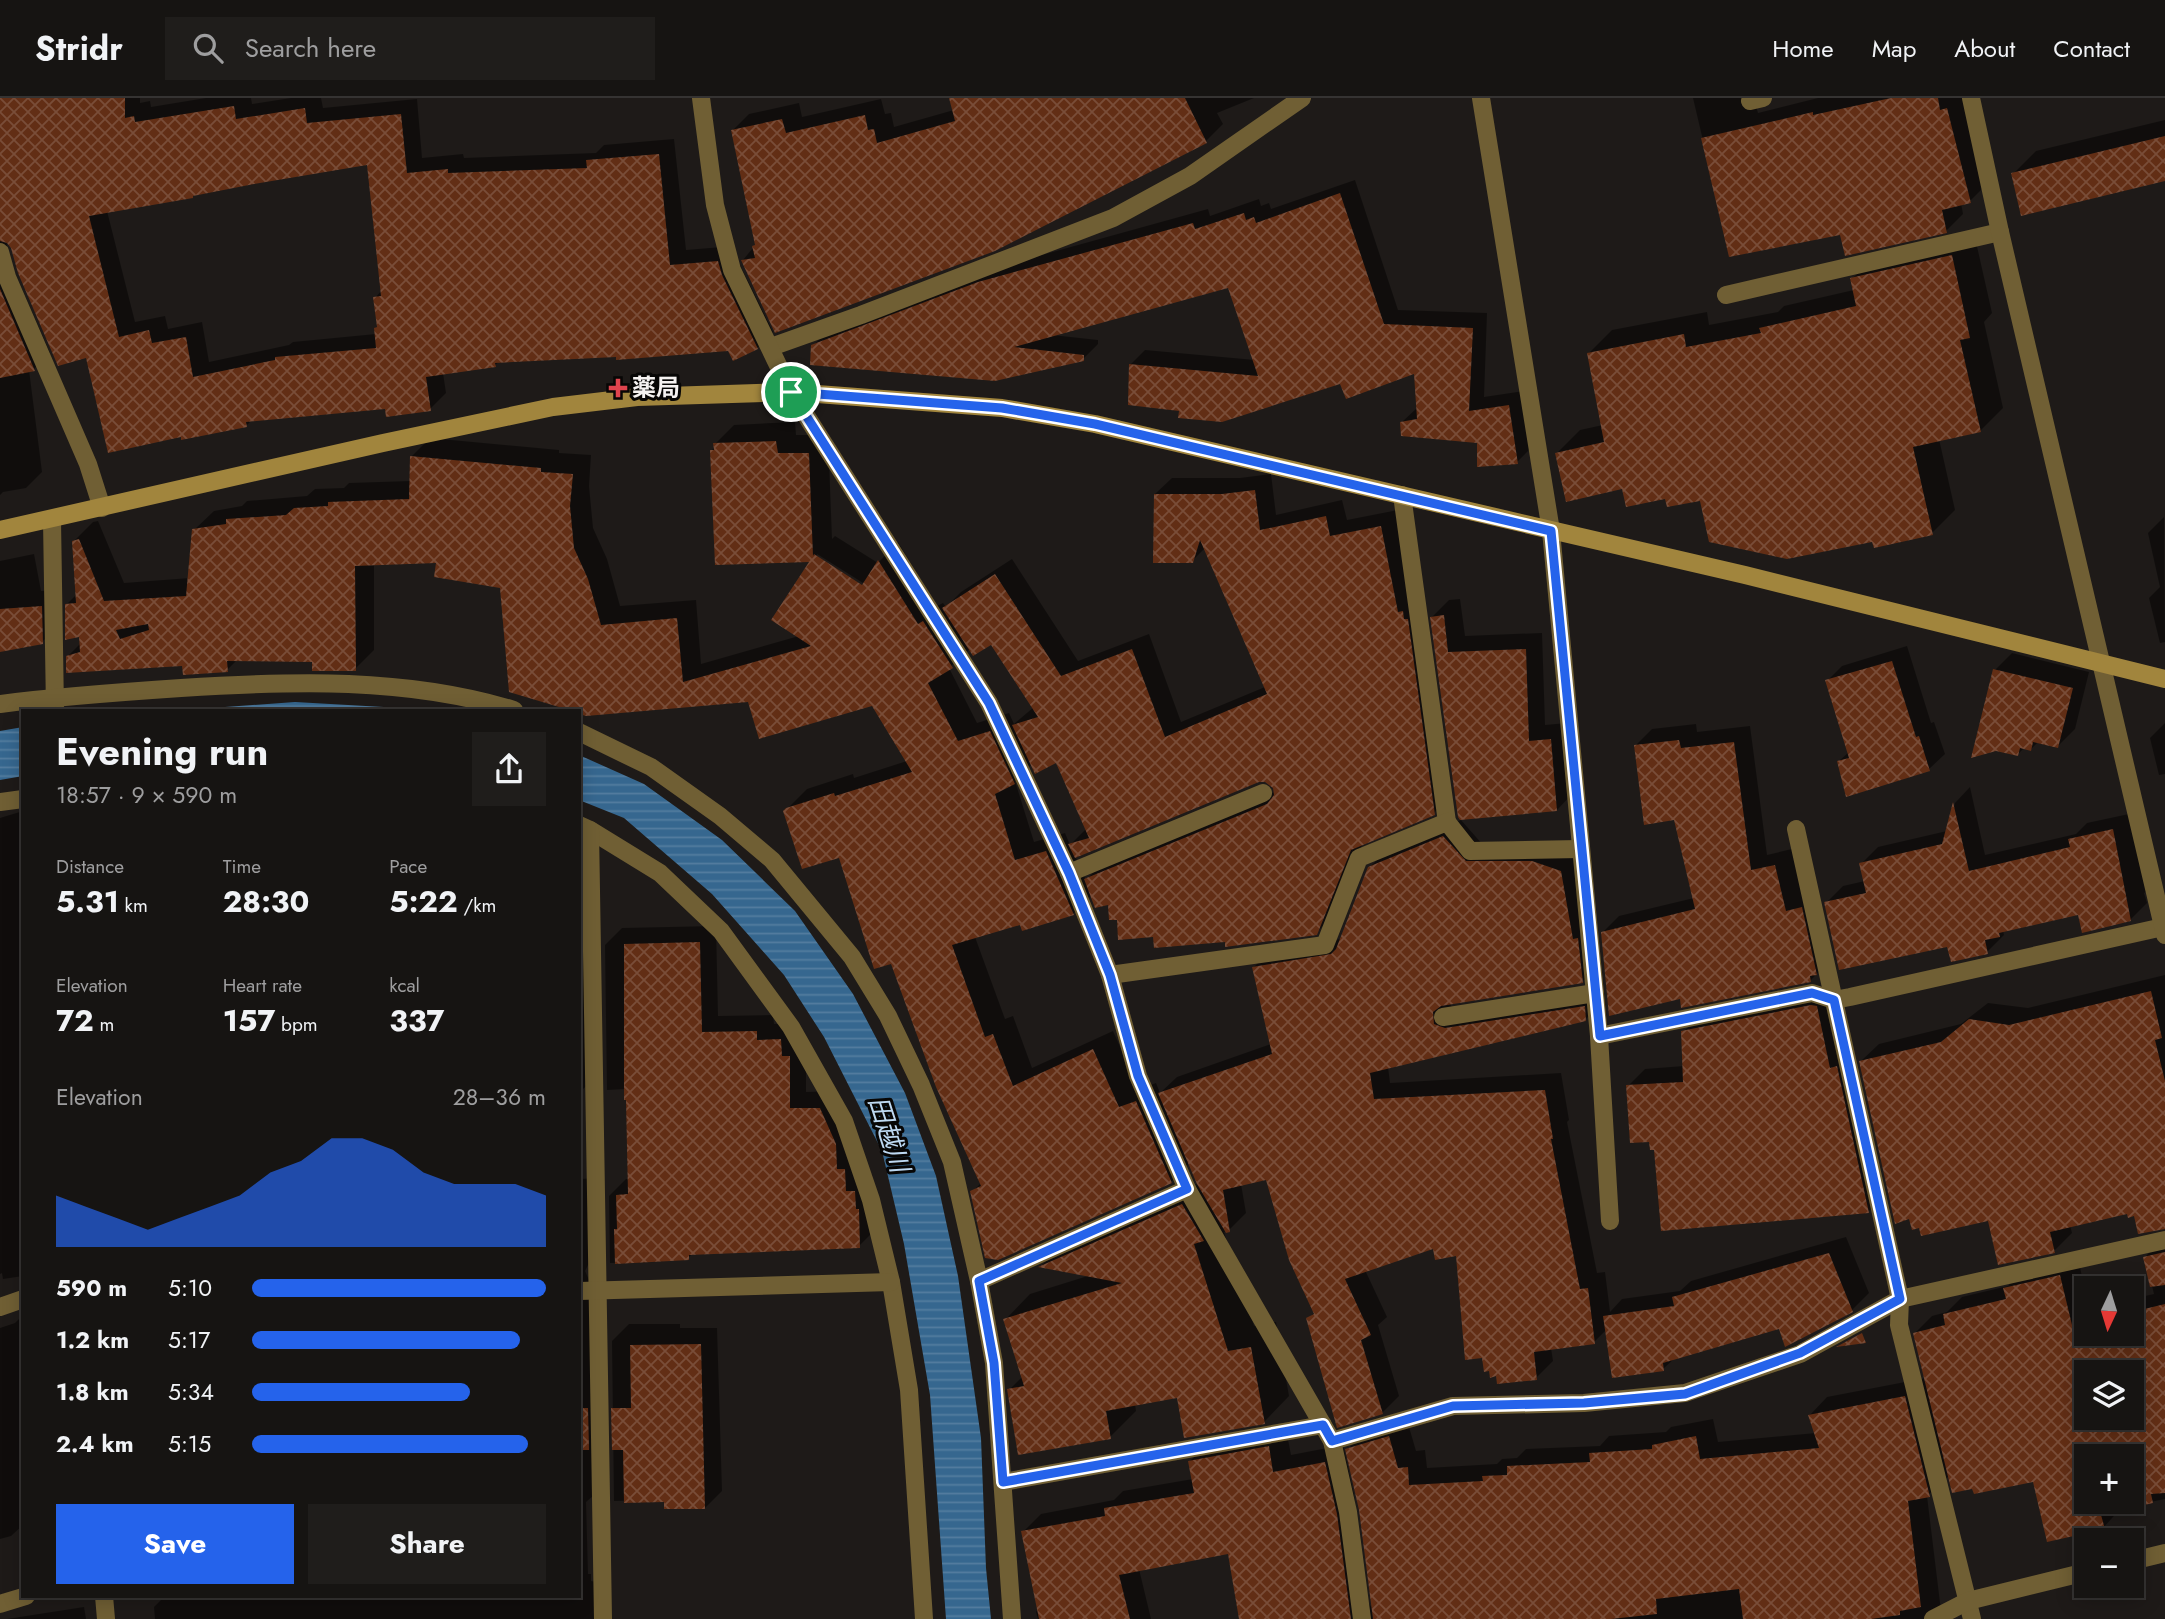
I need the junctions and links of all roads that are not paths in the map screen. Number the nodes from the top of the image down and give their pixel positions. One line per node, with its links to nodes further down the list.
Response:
1 (701, 98): 8 (street)
2 (1302, 98): 8 (street)
3 (1481, 98): 14 (street)
4 (1971, 98): 5 (street)
5 (2000, 232): 7 (street); 15 (street)
6 (0, 252): 11 (street)
7 (1726, 295)
8 (771, 347): 9 (street)
9 (791, 392): 10 (street); 11 (street); 28 (street)
10 (1402, 495): 14 (street); 24 (street)
11 (102, 508): 12 (street)
12 (52, 520): 13 (street); 17 (street)
13 (0, 530)
14 (1551, 531): 15 (street); 27 (street)
15 (2102, 664): 16 (street); 29 (street)
16 (2165, 679)
17 (55, 703): 18 (street); 19 (street)
18 (0, 704)
19 (510, 709)
20 (581, 733): 38 (street)
21 (1263, 793): 28 (street)
22 (21, 799): 23 (street)
23 (0, 803)
24 (1447, 822): 27 (street); 30 (street)
25 (585, 828): 39 (street); 40 (street)
26 (1796, 829): 32 (street)
27 (1580, 849): 31 (street)
28 (1069, 873): 30 (street)
29 (2164, 931): 32 (street)
30 (1110, 975): 35 (street)
31 (1595, 993): 33 (street); 34 (street)
32 (1834, 1000): 34 (street); 42 (street)
33 (1443, 1017)
34 (1600, 1036): 36 (street)
35 (1187, 1189): 38 (street); 45 (street)
36 (1610, 1221)
37 (2165, 1240): 42 (street)
38 (979, 1281): 47 (street)
39 (891, 1282): 40 (street); 57 (street)
40 (598, 1290): 41 (street); 56 (street)
41 (581, 1291)
42 (1900, 1299): 46 (street); 53 (street)
43 (21, 1300): 44 (street)
44 (0, 1307)
45 (1323, 1425): 46 (street); 47 (street)
46 (1332, 1441): 59 (street)
47 (1003, 1482): 58 (street)
48 (2165, 1553): 49 (street)
49 (2144, 1558)
50 (2074, 1575): 53 (street)
51 (21, 1598): 54 (street)
52 (104, 1598): 55 (street)
53 (1968, 1601): 60 (street); 61 (street)
54 (0, 1604)
55 (106, 1619)
56 (603, 1619)
57 (923, 1619)
58 (1012, 1619)
59 (1362, 1619)
60 (1933, 1619)
61 (1972, 1619)

